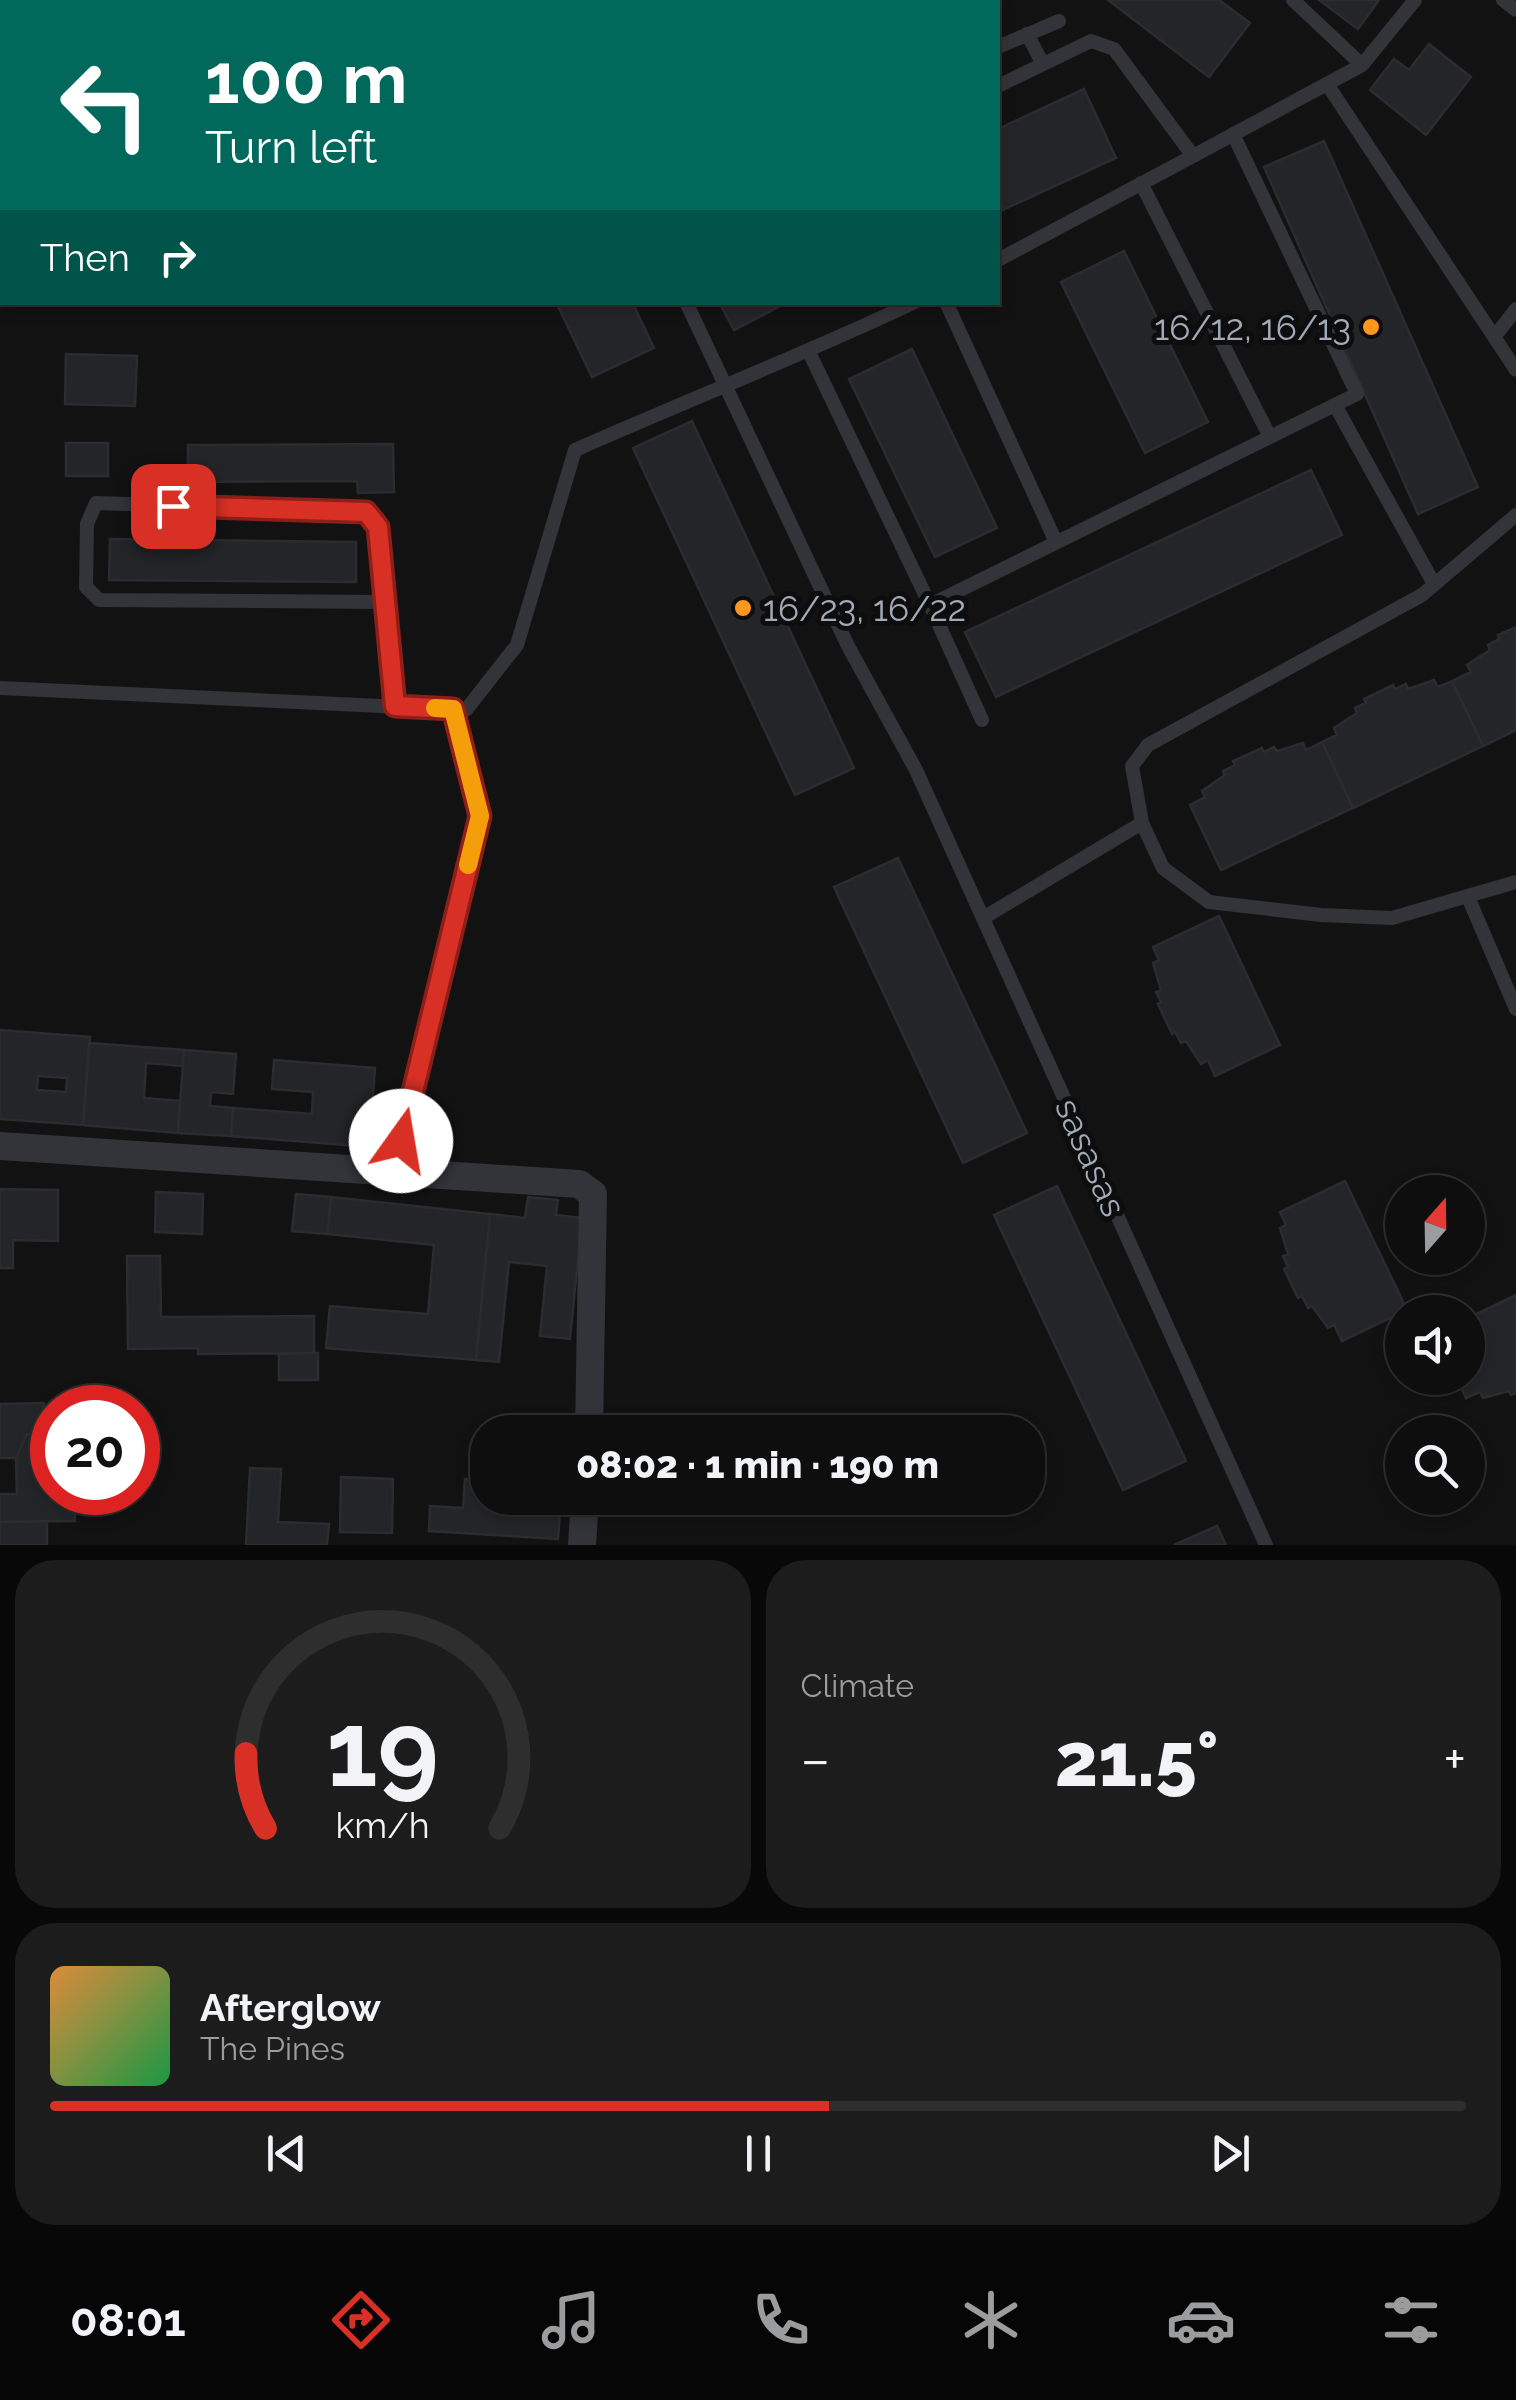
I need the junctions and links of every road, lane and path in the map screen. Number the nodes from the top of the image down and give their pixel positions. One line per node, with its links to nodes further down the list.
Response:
1 (1293, 0): 9 (lane)
2 (1415, 0): 9 (lane)
3 (1504, 0): 4 (lane)
4 (1516, 10)
5 (1059, 21): 6 (lane)
6 (1027, 34): 7 (lane); 8 (lane)
7 (1000, 46)
8 (1043, 64): 11 (lane); 13 (lane)
9 (1362, 65): 10 (lane)
10 (1327, 84): 12 (lane); 20 (lane)
11 (1000, 85)
12 (1234, 134): 13 (lane); 24 (lane)
13 (1193, 156): 14 (lane)
14 (1141, 184): 15 (lane); 25 (lane)
15 (1000, 259)
16 (687, 305): 23 (lane, sasasas)
17 (908, 305): 21 (lane)
18 (947, 305): 27 (lane)
19 (1516, 309): 20 (lane)
20 (1495, 336): 22 (lane)
21 (809, 352): 23 (lane); 30 (lane)
22 (1516, 370)
23 (722, 384): 33 (lane); 38 (lane, sasasas)
24 (1335, 404): 25 (lane); 28 (lane)
25 (1270, 437): 27 (lane)
26 (1516, 515): 28 (lane)
27 (1056, 542): 30 (lane)
28 (1434, 584): 35 (lane)
29 (385, 602): 29 (lane); 32 (lane)
30 (930, 605): 34 (lane)
31 (0, 688): 32 (lane)
32 (395, 706): 33 (lane)
33 (453, 709): 41 (lane)
34 (982, 720)
35 (1142, 823): 37 (lane); 38 (lane)
36 (1516, 882): 37 (lane)
37 (1468, 897): 39 (lane)
38 (982, 918): 45 (lane, sasasas)
39 (1516, 1009)
40 (0, 1146): 41 (street)
41 (393, 1173): 42 (street)
42 (590, 1415)
43 (584, 1515): 44 (street)
44 (582, 1545)
45 (1266, 1545)

